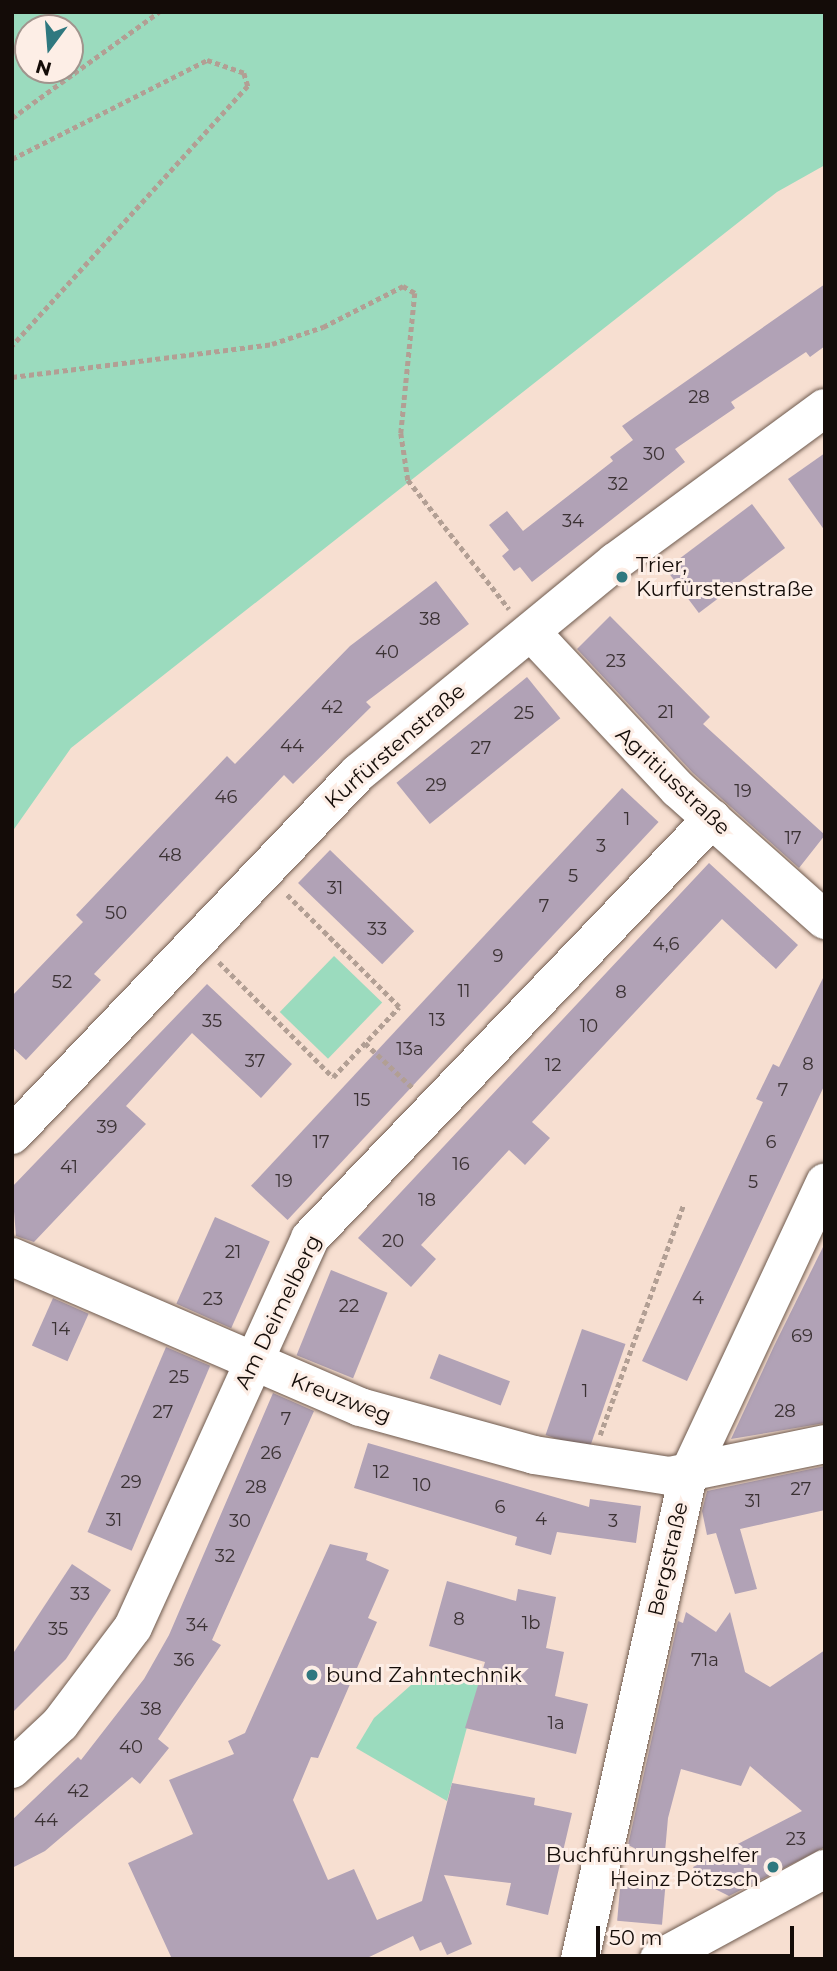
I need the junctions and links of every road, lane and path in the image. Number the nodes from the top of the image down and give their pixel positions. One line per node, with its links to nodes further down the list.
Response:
1 (159, 12): 2 (path)
2 (12, 118)
3 (12, 159): 4 (path)
4 (12, 346)
5 (12, 376): 7 (path)
6 (825, 408): 7 (street, Kurfürstenstraße)
7 (524, 626): 8 (street, Agritiusstraße); 14 (street, Kurfürstenstraße)
8 (712, 819): 10 (street, Agritiusstraße); 18 (street, Am Deimelberg)
9 (282, 890): 12 (path)
10 (825, 920)
11 (208, 951): 12 (path)
12 (365, 1043): 13 (path)
13 (415, 1090)
14 (12, 1135)
15 (825, 1183): 21 (street, Bergstraße)
16 (683, 1206): 20 (path)
17 (12, 1257): 18 (street, Kreuzweg)
18 (251, 1363): 20 (street, Kreuzweg); 22 (street, Am Deimelberg)
19 (825, 1444): 21 (street, Kreuzweg)
20 (590, 1466): 21 (street, Kreuzweg)
21 (688, 1475): 24 (street, Bergstraße)
22 (12, 1769)
23 (825, 1869): 25 (street)
24 (580, 1959)
25 (659, 1959)

